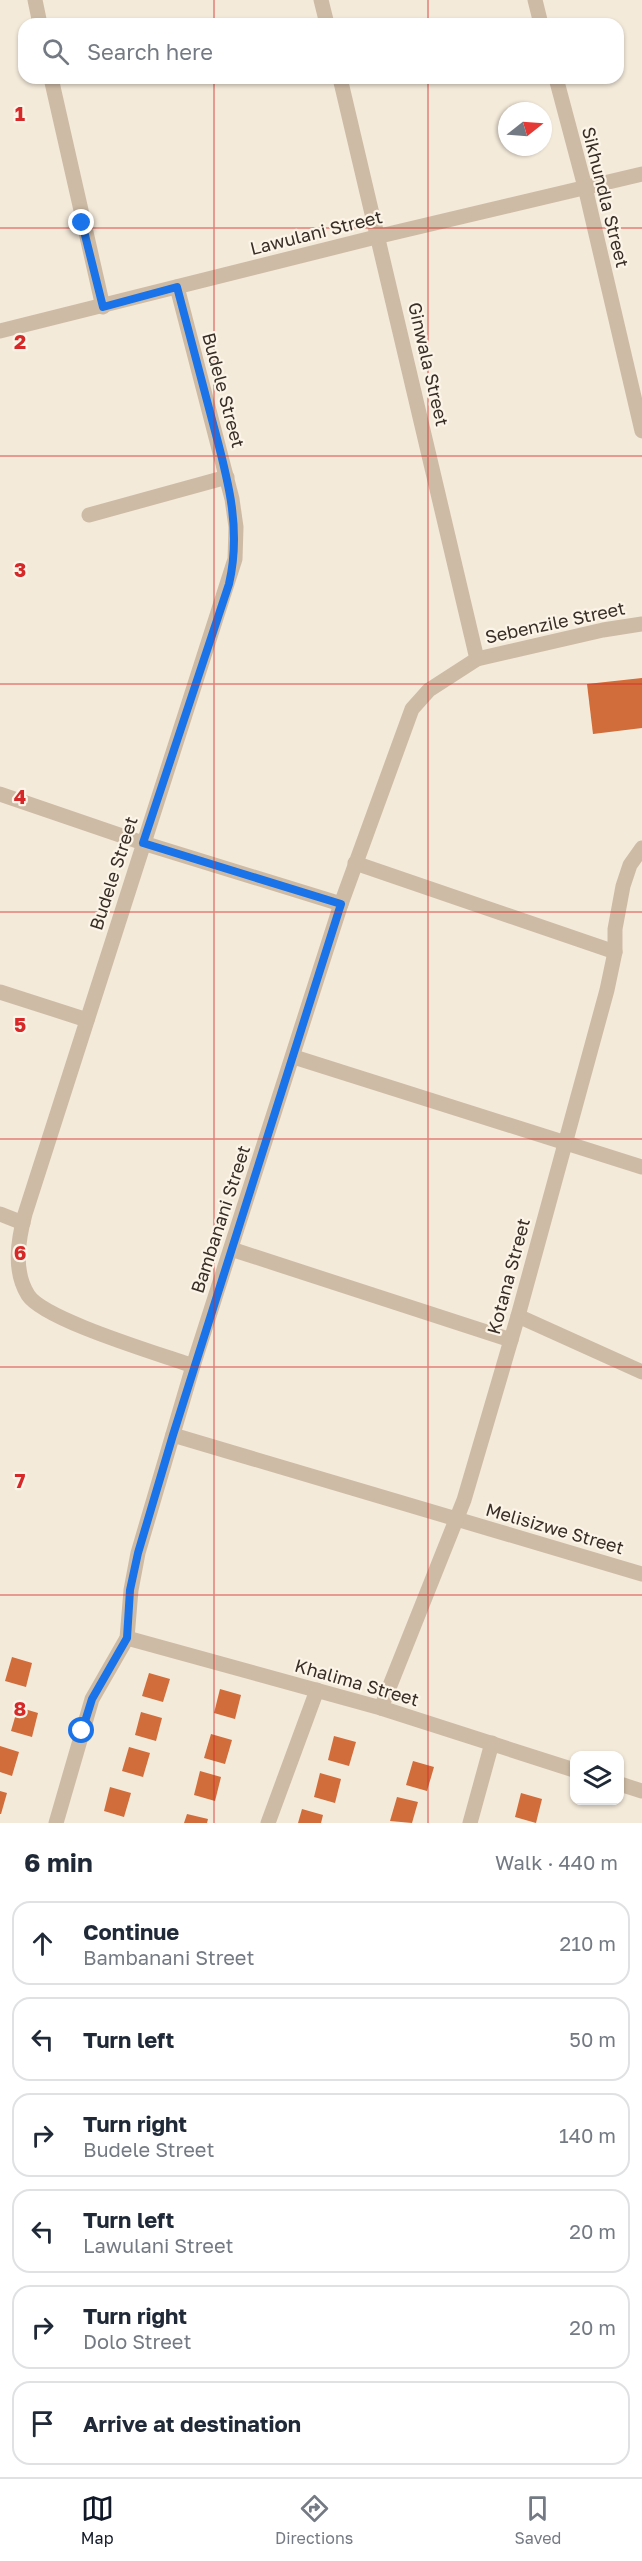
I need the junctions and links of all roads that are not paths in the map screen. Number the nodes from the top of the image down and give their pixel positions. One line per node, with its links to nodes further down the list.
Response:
1 (35, 0): 4 (street)
2 (321, 0): 5 (street)
3 (535, 0): 6 (street)
4 (39, 18)
5 (326, 18)
6 (540, 18)
7 (52, 84): 14 (street)
8 (342, 84): 12 (street, Ginwala Street)
9 (558, 84): 11 (street, Sikhundla Street)
10 (642, 174): 11 (street, Lawulani Street)
11 (585, 188): 12 (street, Lawulani Street); 16 (street, Sikhundla Street)
12 (380, 236): 13 (street, Lawulani Street); 20 (street, Ginwala Street)
13 (177, 287): 14 (street, Lawulani Street); 17 (street, Budele Street)
14 (103, 307): 15 (street, Lawulani Street)
15 (0, 331)
16 (642, 432)
17 (227, 477): 18 (street); 22 (street, Budele Street)
18 (89, 515)
19 (642, 624): 20 (street, Sebenzile Street)
20 (477, 659): 24 (street, Bambanani Street)
21 (0, 794): 22 (street)
22 (143, 843): 25 (street); 28 (street, Budele Street)
23 (642, 848): 26 (street, Kotana Street)
24 (355, 863): 25 (street, Bambanani Street); 26 (street)
25 (341, 904): 29 (street, Bambanani Street)
26 (615, 952): 30 (street, Kotana Street)
27 (0, 992): 28 (street)
28 (87, 1020): 33 (street, Budele Street)
29 (294, 1057): 30 (street); 34 (street, Bambanani Street)
30 (564, 1143): 31 (street); 35 (street, Kotana Street)
31 (642, 1167)
32 (0, 1214): 33 (street)
33 (22, 1223): 37 (street, Budele Street)
34 (231, 1249): 36 (street); 37 (street, Bambanani Street)
35 (518, 1316): 36 (street, Kotana Street); 38 (street)
36 (511, 1340): 40 (street, Kotana Street)
37 (193, 1366): 39 (street, Bambanani Street)
38 (642, 1372)
39 (173, 1435): 40 (street, Melisizwe Street); 42 (street, Bambanani Street)
40 (458, 1520): 41 (street, Melisizwe Street); 44 (street, Kotana Street)
41 (642, 1574)
42 (127, 1638): 43 (street, Khalima Street); 49 (street, Bambanani Street)
43 (317, 1690): 44 (street, Khalima Street); 50 (street)
44 (381, 1708): 45 (street, Khalima Street)
45 (492, 1743): 46 (street, Khalima Street); 51 (street)
46 (570, 1769)
47 (624, 1785): 48 (street)
48 (642, 1791)
49 (56, 1823)
50 (268, 1823)
51 (470, 1823)

